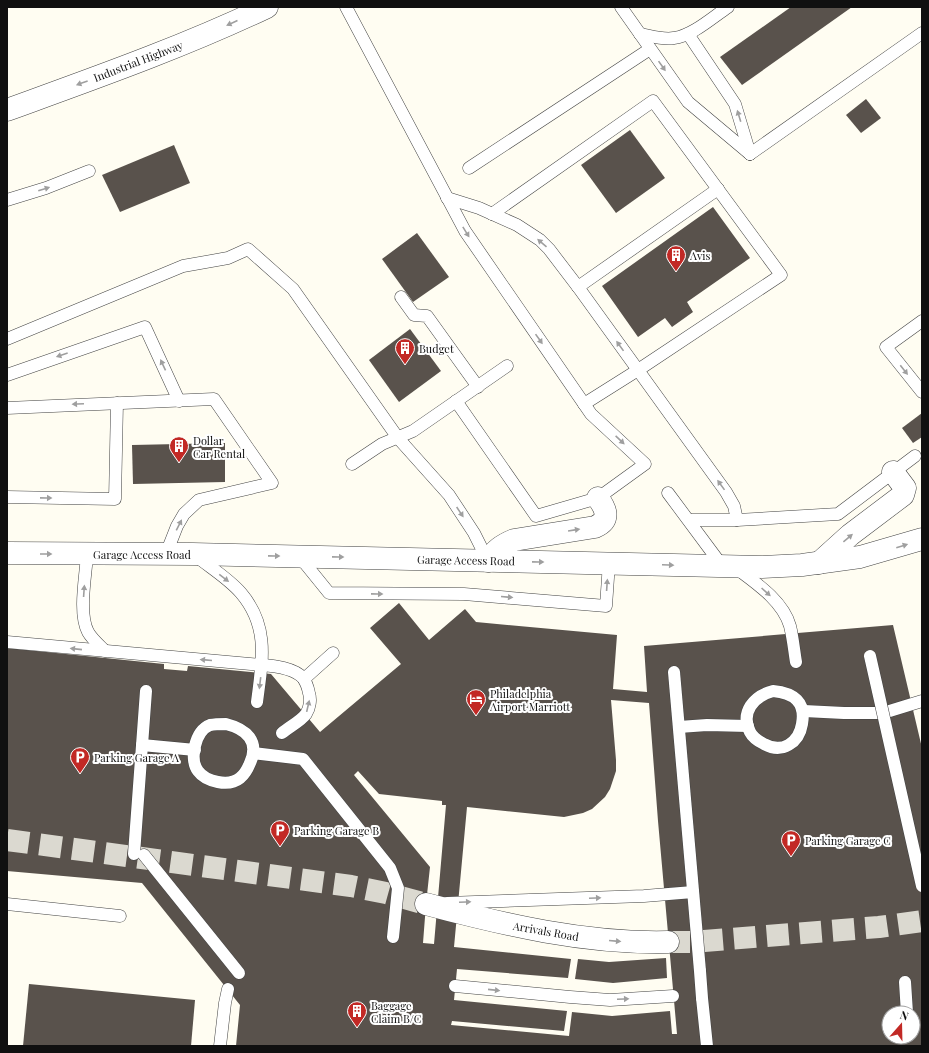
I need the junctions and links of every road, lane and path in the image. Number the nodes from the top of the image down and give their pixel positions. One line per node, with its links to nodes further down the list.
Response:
1 (267, 7): 9 (street, Industrial Highway, one-way to 9)
2 (346, 7): 14 (lane)
3 (621, 7): 6 (lane)
4 (728, 7): 7 (lane)
5 (922, 33): 10 (lane)
6 (640, 34): 7 (lane); 8 (lane)
7 (688, 34): 10 (lane, one-way to 7)
8 (650, 49): 10 (lane, one-way to 10); 11 (lane)
9 (7, 110)
10 (750, 154)
11 (469, 168)
12 (89, 171): 15 (lane, one-way to 12)
13 (718, 189): 16 (lane); 17 (lane); 22 (lane)
14 (447, 198): 16 (lane); 29 (lane, one-way to 29)
15 (7, 200)
16 (492, 214): 17 (lane, one-way to 16)
17 (578, 287): 22 (lane, one-way to 17)
18 (401, 297): 24 (lane)
19 (922, 322): 25 (lane, one-way to 25)
20 (7, 339): 31 (lane)
21 (507, 366): 24 (lane)
22 (638, 370): 29 (lane); 39 (lane, one-way to 22)
23 (7, 375): 26 (lane, one-way to 23)
24 (478, 386): 27 (lane)
25 (922, 392)
26 (179, 401): 28 (lane); 43 (lane, one-way to 26)
27 (456, 401): 31 (lane); 37 (lane)
28 (117, 403): 30 (lane, one-way to 30); 36 (lane, one-way to 28)
29 (584, 404): 37 (lane, one-way to 37)
30 (7, 408)
31 (398, 438): 33 (lane); 46 (lane, one-way to 46)
32 (916, 456): 34 (lane)
33 (352, 464)
34 (893, 472): 39 (lane); 48 (street, one-way to 34)
35 (668, 493): 38 (lane)
36 (7, 497)
37 (598, 498): 46 (street, one-way to 37)
38 (689, 520): 39 (lane); 49 (lane)
39 (737, 520)
40 (922, 539): 48 (street, Garage Access Road, one-way to 40)
41 (7, 553): 42 (street, Garage Access Road, one-way to 42)
42 (87, 554): 43 (street, Garage Access Road); 51 (lane, one-way to 42)
43 (166, 554): 44 (street, Garage Access Road)
44 (193, 554): 45 (street, Garage Access Road, one-way to 45); 55 (lane, one-way to 55)
45 (299, 556): 46 (street, Garage Access Road, one-way to 46); 47 (lane, one-way to 47)
46 (488, 561): 47 (street, Garage Access Road, one-way to 47)
47 (608, 563): 49 (street, Garage Access Road, one-way to 49)
48 (819, 563): 49 (street, Garage Access Road)
49 (729, 567): 54 (lane, one-way to 54)
50 (7, 642): 51 (lane, one-way to 50)
51 (105, 651): 55 (lane, one-way to 51)
52 (333, 653): 57 (lane)
53 (870, 656): 62 (lane, bridge)
54 (796, 662)
55 (262, 665): 57 (lane); 60 (lane, one-way to 60)
56 (674, 672): 64 (lane)
57 (304, 679): 65 (lane, one-way to 57)
58 (146, 691): 66 (lane)
59 (922, 701): 62 (lane)
60 (257, 702)
61 (804, 711): 62 (lane); 63 (lane); 63 (lane)
62 (882, 712): 69 (lane, bridge)
63 (748, 726): 64 (lane)
64 (679, 727): 70 (lane)
65 (282, 733)
66 (142, 745): 67 (lane); 76 (lane)
67 (195, 750): 68 (lane); 68 (lane)
68 (253, 753): 74 (lane)
69 (922, 886)
70 (693, 892): 72 (lane, one-way to 70); 83 (lane, bridge)
71 (7, 904): 73 (lane)
72 (426, 904): 75 (street, Arrivals Road, one-way to 75)
73 (120, 916)
74 (393, 937)
75 (668, 942)
76 (240, 974)
77 (905, 982): 81 (lane)
78 (455, 986): 80 (lane, one-way to 80)
79 (228, 990): 82 (lane)
80 (673, 996)
81 (906, 1005)
82 (220, 1046)
83 (707, 1046)

